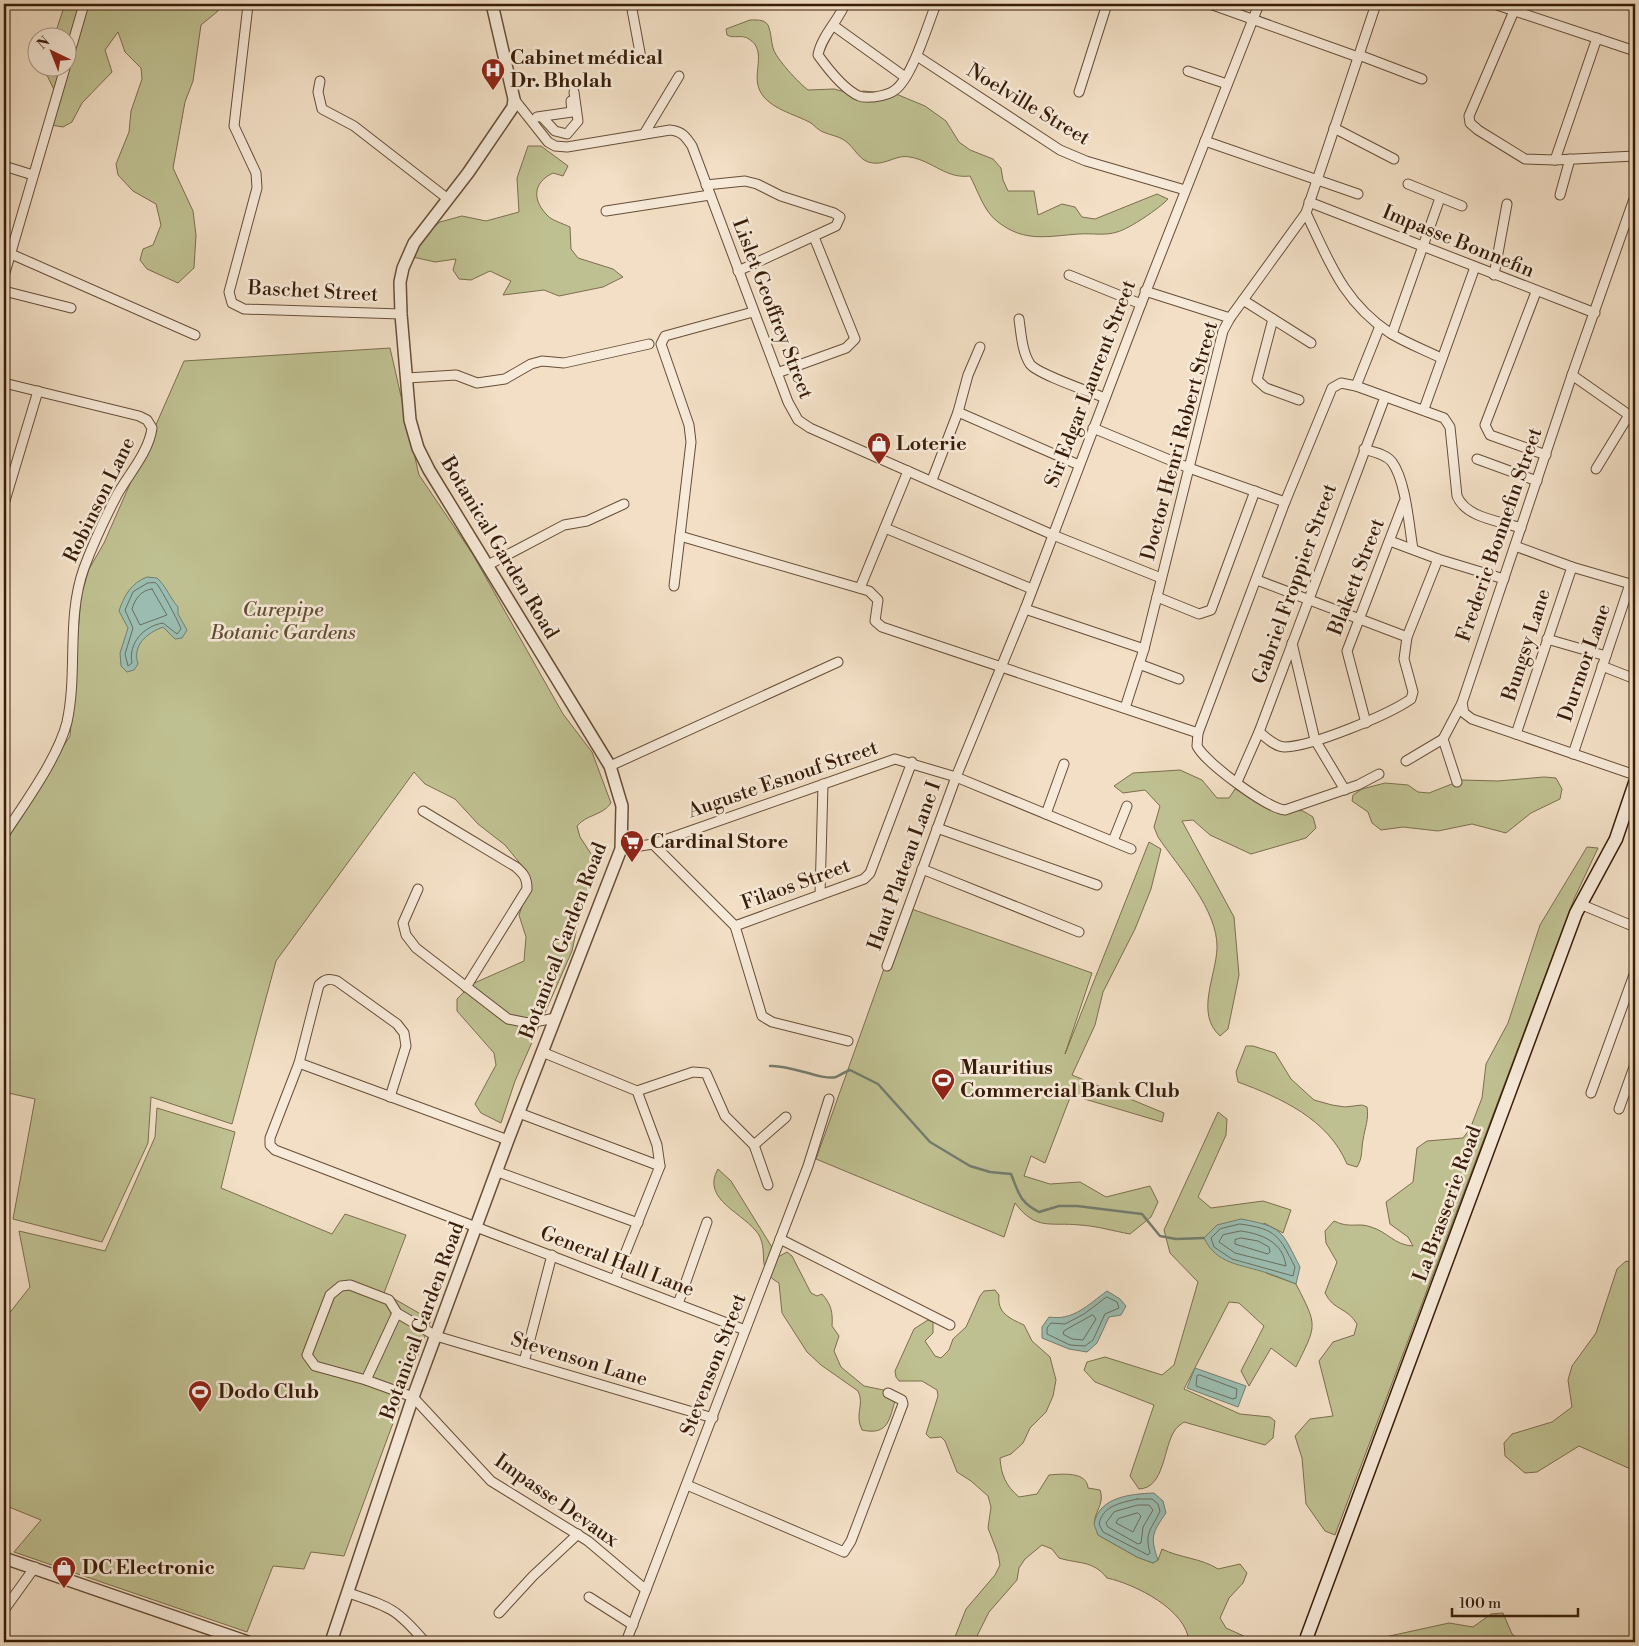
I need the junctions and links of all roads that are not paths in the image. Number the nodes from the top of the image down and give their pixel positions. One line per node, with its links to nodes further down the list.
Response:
1 (84, 4): 15 (street)
2 (494, 4): 29 (street)
3 (630, 4): 20 (street)
4 (846, 4): 14 (street)
5 (936, 4): 18 (street)
6 (1107, 4): 28 (street)
7 (1210, 4): 13 (street)
8 (1259, 4): 13 (street, Sir Edgar Laurent Street)
9 (1376, 4): 19 (street, Doctor Henri Robert Street)
10 (1494, 4): 12 (street)
11 (248, 5): 72 (street, Baschet Street)
12 (1514, 11): 16 (street); 38 (street)
13 (1254, 18): 19 (street); 27 (street, Sir Edgar Laurent Street)
14 (834, 26): 23 (street); 23 (street)
15 (77, 28)
16 (1597, 38): 17 (street); 38 (street)
17 (1635, 51)
18 (917, 56): 23 (street); 44 (street, Noelville Street)
19 (1358, 56): 25 (street); 32 (street, Doctor Henri Robert Street)
20 (641, 58)
21 (1188, 71): 27 (street)
22 (679, 76): 33 (street)
23 (905, 77)
24 (62, 78): 40 (street)
25 (1422, 79)
26 (320, 82): 50 (street)
27 (1227, 84): 34 (street, Sir Edgar Laurent Street)
28 (1079, 92)
29 (514, 99): 31 (street, Lislet Geoffrey Street); 50 (street, Botanical Garden Road)
30 (542, 116): 30 (street); 31 (street)
31 (529, 118): 33 (street, Lislet Geoffrey Street)
32 (1334, 128): 36 (street); 41 (street, Doctor Henri Robert Street)
33 (644, 134): 43 (street, Lislet Geoffrey Street)
34 (1205, 140): 41 (street); 44 (street, Sir Edgar Laurent Street)
35 (1635, 156): 37 (street)
36 (1394, 158)
37 (1570, 159): 38 (street); 47 (street)
38 (1555, 160)
39 (4, 166): 40 (street)
40 (33, 175): 58 (street)
41 (1318, 179): 45 (street); 51 (street, Doctor Henri Robert Street)
42 (1408, 184): 49 (street)
43 (706, 185): 46 (street, Lislet Geoffrey Street); 56 (street)
44 (1185, 190): 65 (street, Sir Edgar Laurent Street)
45 (1358, 194)
46 (710, 195): 54 (street); 60 (street, Lislet Geoffrey Street)
47 (1560, 195)
48 (1635, 196): 71 (street, Frederic Bonnefin Street)
49 (1440, 198): 53 (street); 57 (street)
50 (448, 199): 72 (street, Botanical Garden Road)
51 (1309, 202): 55 (street, Doctor Henri Robert Street); 57 (street, Impasse Bonnefin)
52 (1507, 204): 62 (street)
53 (1462, 206)
54 (606, 211)
55 (1306, 213): 67 (street, Doctor Henri Robert Street); 76 (street)
56 (814, 237): 60 (street); 83 (street)
57 (1423, 245): 59 (street, Impasse Bonnefin); 77 (street)
58 (10, 254): 63 (street); 78 (street)
59 (1475, 267): 62 (street, Impasse Bonnefin); 82 (street)
60 (738, 272): 70 (street, Lislet Geoffrey Street)
61 (1069, 275): 68 (street)
62 (1494, 275): 66 (street, Impasse Bonnefin)
63 (4, 276)
64 (4, 291): 69 (street)
65 (1146, 291): 68 (street, Sir Edgar Laurent Street); 73 (street)
66 (1536, 292): 71 (street, Impasse Bonnefin); 96 (street)
67 (1244, 300): 73 (street, Doctor Henri Robert Street); 75 (street)
68 (1141, 304): 90 (street, Sir Edgar Laurent Street)
69 (71, 308)
70 (753, 312): 83 (street, Lislet Geoffrey Street); 112 (street)
71 (1595, 313): 84 (street, Frederic Bonnefin Street)
72 (401, 314): 85 (street, Botanical Garden Road)
73 (1230, 318): 99 (street, Doctor Henri Robert Street)
74 (1019, 319): 90 (street)
75 (1274, 319): 79 (street); 91 (street)
76 (1380, 326): 77 (street); 87 (street)
77 (1392, 334): 82 (street)
78 (195, 335)
79 (1311, 343)
80 (649, 344): 85 (street)
81 (980, 347): 93 (street)
82 (1441, 358): 92 (street)
83 (777, 374): 101 (street, Lislet Geoffrey Street)
84 (1572, 375): 96 (street, Frederic Bonnefin Street); 100 (street)
85 (406, 378): 117 (street, Botanical Garden Road)
86 (4, 382): 88 (street)
87 (1356, 386): 89 (street); 105 (street)
88 (38, 391): 107 (street); 166 (street, Robinson Lane)
89 (1385, 397): 92 (street); 95 (street, Gabriel Froppier Street)
90 (1105, 398): 94 (street, Sir Edgar Laurent Street)
91 (1298, 400)
92 (1424, 409): 110 (street)
93 (958, 412): 98 (street); 102 (street)
94 (1094, 428): 98 (street, Sir Edgar Laurent Street); 99 (street)
95 (1364, 449): 106 (street); 127 (street, Gabriel Froppier Street)
96 (1546, 455): 103 (street, Frederic Bonnefin Street)
97 (1477, 459): 103 (street)
98 (1078, 465): 111 (street, Sir Edgar Laurent Street)
99 (1189, 468): 104 (street); 119 (street, Doctor Henri Robert Street)
100 (1596, 469)
101 (908, 471): 102 (street, Lislet Geoffrey Street); 109 (street)
102 (932, 480): 111 (street, Lislet Geoffrey Street)
103 (1537, 481): 110 (street, Frederic Bonnefin Street)
104 (1255, 491): 105 (street); 126 (street)
105 (1285, 502): 121 (street)
106 (1404, 502): 113 (street, Blakett Street); 115 (street)
107 (4, 504)
108 (624, 504): 117 (street)
109 (885, 528): 124 (street); 125 (street)
110 (1521, 528): 114 (street, Frederic Bonnefin Street)
111 (1053, 535): 119 (street, Lislet Geoffrey Street); 125 (street, Sir Edgar Laurent Street)
112 (680, 536): 123 (street); 124 (street)
113 (1390, 541): 115 (street); 129 (street, Blakett Street)
114 (1515, 546): 118 (street); 120 (street, Frederic Bonnefin Street)
115 (1413, 549): 116 (street)
116 (1438, 559): 120 (street); 130 (street)
117 (488, 565): 153 (street, Botanical Garden Road)
118 (1572, 567): 122 (street); 131 (street, Bungsy Lane)
119 (1161, 578): 126 (street, Doctor Henri Robert Street)
120 (1504, 579): 141 (street, Frederic Bonnefin Street)
121 (1257, 580): 127 (street); 145 (street)
122 (1632, 585): 134 (street, Durmor Lane)
123 (674, 586)
124 (860, 588): 138 (street)
125 (1032, 589): 128 (street, Sir Edgar Laurent Street)
126 (1157, 597): 133 (street, Doctor Henri Robert Street)
127 (1308, 598): 129 (street); 132 (street, Gabriel Froppier Street)
128 (1025, 609): 133 (street); 138 (street, Sir Edgar Laurent Street)
129 (1359, 618): 130 (street); 143 (street, Blakett Street)
130 (1407, 637): 143 (street)
131 (1547, 639): 134 (street); 146 (street, Bungsy Lane)
132 (1292, 642): 144 (street, Gabriel Froppier Street); 148 (street)
133 (1144, 649): 136 (street, Doctor Henri Robert Street)
134 (1606, 656): 137 (street, Durmor Lane)
135 (838, 662): 153 (street)
136 (1139, 664): 139 (street); 142 (street, Doctor Henri Robert Street)
137 (1602, 666): 140 (street); 149 (street, Durmor Lane)
138 (1001, 667): 142 (street); 156 (street, Sir Edgar Laurent Street)
139 (1179, 679)
140 (1635, 679)
141 (1462, 703): 146 (street); 147 (street, Frederic Bonnefin Street)
142 (1125, 708): 145 (street)
143 (1366, 723): 148 (street)
144 (1258, 732): 148 (street); 157 (street, Gabriel Froppier Street)
145 (1198, 734): 157 (street)
146 (1516, 734): 149 (street)
147 (1443, 739): 150 (street); 158 (street)
148 (1315, 740): 161 (street)
149 (1573, 754): 155 (street)
150 (1406, 761)
151 (912, 762): 156 (street, Auguste Esnouf Street); 160 (street, Auguste Esnouf Street); 174 (street, Filaos Street)
152 (1064, 764): 164 (street)
153 (610, 766): 169 (street, Botanical Garden Road)
154 (1379, 774): 161 (street)
155 (1635, 775)
156 (956, 777): 164 (street, Auguste Esnouf Street); 165 (street, Haut Plateau Lane I)
157 (1237, 782): 161 (street)
158 (1457, 782)
159 (1635, 783): 175 (main road, La Brasserie Road)
160 (823, 784): 168 (street, Auguste Esnouf Street); 174 (street)
161 (1345, 790)
162 (1127, 806): 167 (street)
163 (422, 811): 181 (street)
164 (1046, 814): 167 (street, Auguste Esnouf Street)
165 (937, 828): 171 (street, Haut Plateau Lane I); 172 (street)
166 (4, 835)
167 (1113, 841): 170 (street, Auguste Esnouf Street)
168 (653, 844): 169 (street, Auguste Esnouf Street); 176 (street)
169 (621, 849): 182 (street, Botanical Garden Road)
170 (1131, 849)
171 (922, 870): 178 (street); 179 (street, Haut Plateau Lane I)
172 (1097, 885)
173 (418, 889): 181 (street)
174 (820, 895): 176 (street, Filaos Street)
175 (1580, 904): 177 (street); 229 (main road, La Brasserie Road)
176 (735, 926): 183 (street)
177 (1635, 927)
178 (1079, 932)
179 (888, 966)
180 (1635, 972): 188 (street)
181 (466, 987): 182 (street)
182 (556, 1018): 184 (street, Botanical Garden Road)
183 (848, 1041)
184 (542, 1052): 187 (street); 192 (street, Botanical Garden Road)
185 (298, 1063): 189 (street); 189 (street, General Hall Lane); 201 (street, General Hall Lane)
186 (1635, 1064): 191 (street)
187 (637, 1091): 195 (street); 196 (street)
188 (1592, 1093)
189 (390, 1096): 194 (street)
190 (829, 1099): 202 (street, Stevenson Street)
191 (1619, 1109)
192 (519, 1112): 194 (street, Botanical Garden Road); 196 (street)
193 (786, 1117): 195 (street)
194 (508, 1140): 197 (street, Botanical Garden Road)
195 (754, 1145): 198 (street)
196 (660, 1166): 200 (street)
197 (498, 1172): 200 (street); 201 (street, Botanical Garden Road)
198 (768, 1185)
199 (707, 1222): 205 (street)
200 (638, 1223): 204 (street)
201 (477, 1227): 203 (street, General Hall Lane); 209 (street, Botanical Garden Road)
202 (780, 1239): 207 (street); 208 (street, Stevenson Street)
203 (552, 1255): 204 (street, General Hall Lane); 210 (street)
204 (615, 1279): 205 (street, General Hall Lane)
205 (678, 1304): 208 (street, General Hall Lane)
206 (397, 1313): 209 (street, Impasse Devaux); 211 (street); 211 (street, Impasse Devaux)
207 (950, 1325)
208 (745, 1330): 214 (street, Stevenson Street)
209 (436, 1336): 210 (street, Stevenson Lane); 213 (street, Botanical Garden Road)
210 (524, 1362): 214 (street, Stevenson Lane)
211 (366, 1380): 213 (street, Impasse Devaux)
212 (888, 1393): 215 (street)
213 (413, 1397): 216 (street, Impasse Devaux); 220 (street, Botanical Garden Road)
214 (713, 1418): 215 (street, Stevenson Street)
215 (687, 1485): 219 (street, Stevenson Street)
216 (578, 1534): 219 (street, Impasse Devaux); 223 (street)
217 (4, 1558): 218 (street)
218 (35, 1567): 222 (street); 225 (street)
219 (646, 1590): 224 (street, Stevenson Street)
220 (349, 1593): 226 (street, Botanical Garden Road); 227 (street)
221 (589, 1597): 224 (street)
222 (4, 1610)
223 (499, 1612)
224 (633, 1624): 228 (street, Stevenson Street)
225 (248, 1642)
226 (331, 1642)
227 (425, 1642)
228 (626, 1642)
229 (1305, 1642)

